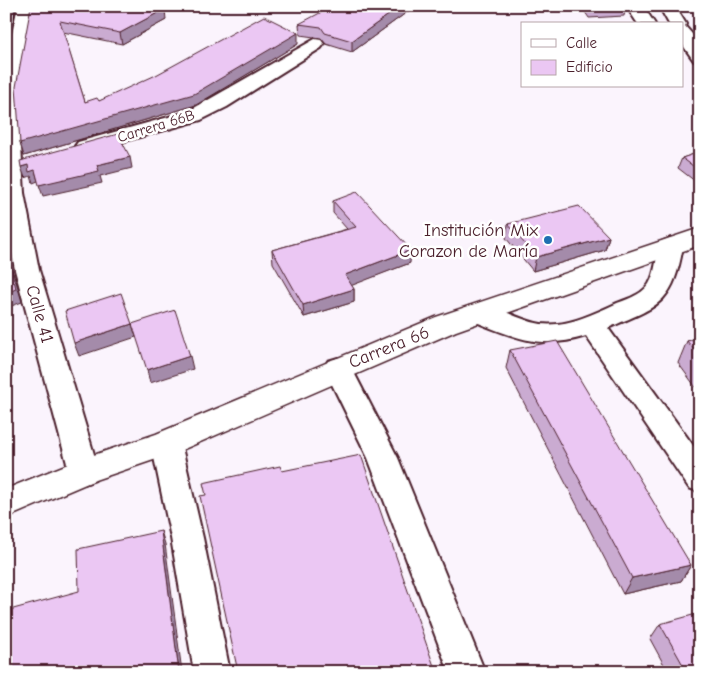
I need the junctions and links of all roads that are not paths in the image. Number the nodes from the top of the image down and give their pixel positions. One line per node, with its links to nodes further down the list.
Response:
1 (26, 6): 7 (street, Calle 41)
2 (634, 6): 4 (street)
3 (667, 6): 5 (street)
4 (646, 22)
5 (677, 22)
6 (684, 34): 9 (street)
7 (13, 38): 11 (street, Calle 41)
8 (316, 44): 10 (street, Carrera 66B)
9 (692, 51)
10 (69, 151)
11 (10, 193): 14 (street, Calle 41)
12 (700, 236): 13 (street, Carrera 66)
13 (671, 246): 15 (street, Carrera 66); 16 (street)
14 (17, 272): 19 (street, Calle 41)
15 (477, 313): 16 (street); 17 (street, Carrera 66)
16 (590, 323): 20 (street)
17 (338, 368): 18 (street, Carrera 66); 23 (street)
18 (166, 443): 19 (street, Carrera 66); 22 (street)
19 (84, 471): 21 (street, Carrera 66)
20 (700, 480)
21 (6, 504)
22 (212, 672)
23 (467, 672)

